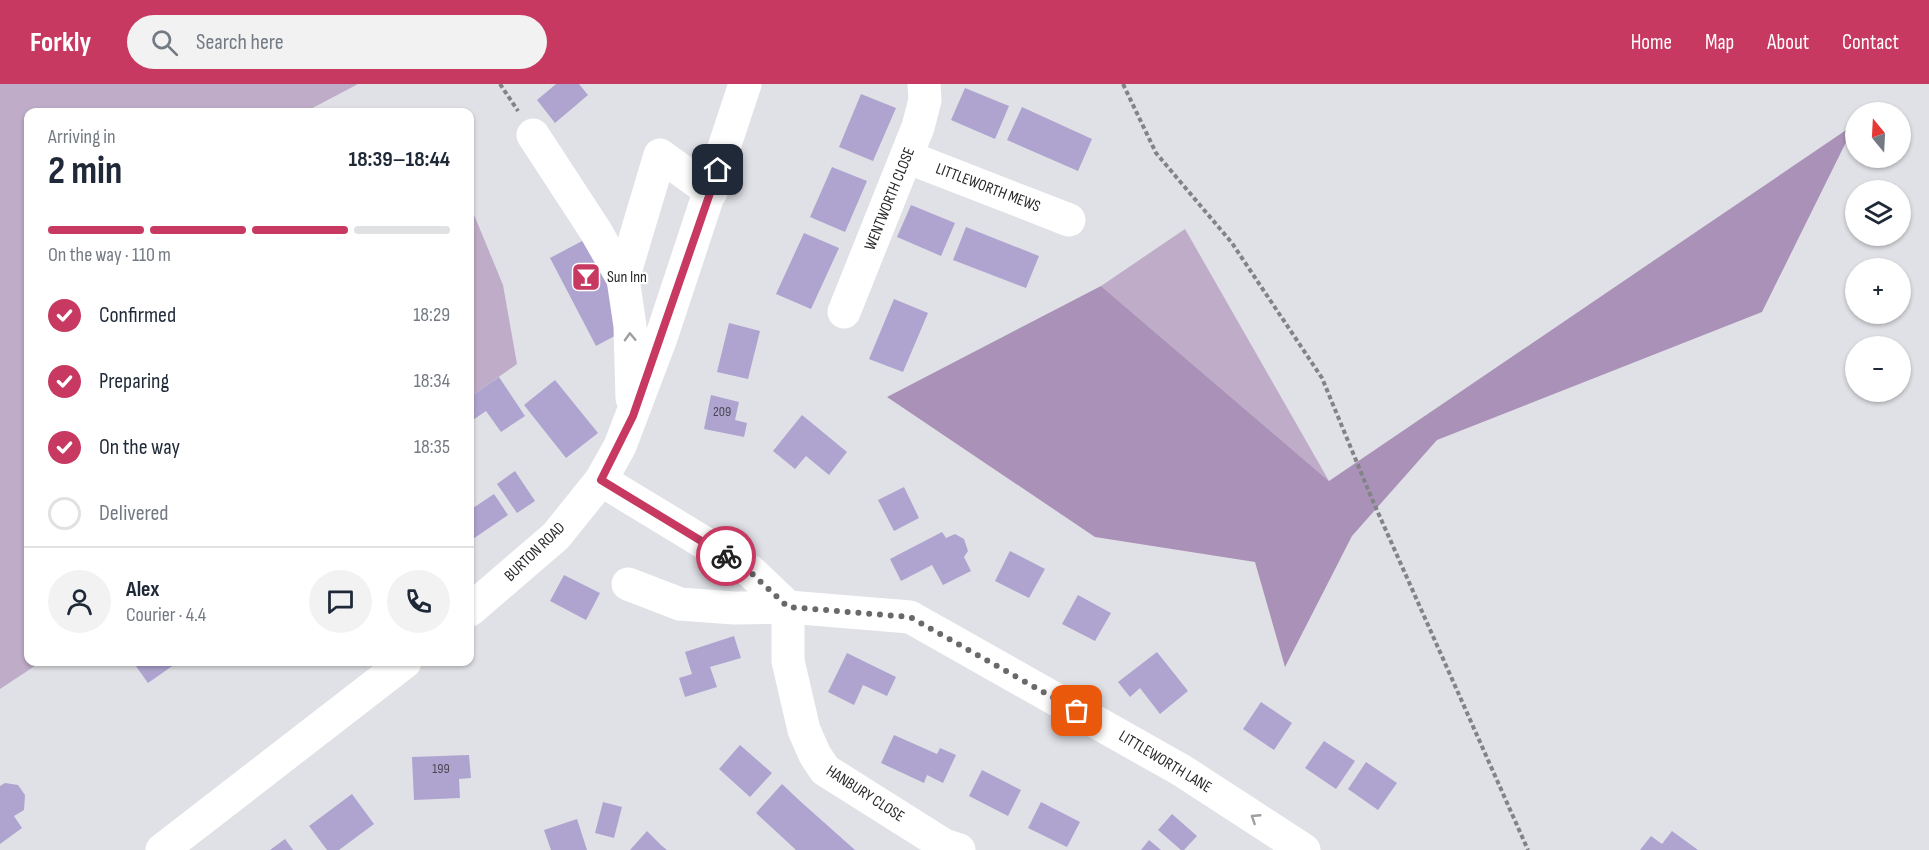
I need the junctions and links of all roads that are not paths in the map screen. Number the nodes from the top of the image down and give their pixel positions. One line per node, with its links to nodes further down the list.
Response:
1 (745, 84): 5 (street, BURTON ROAD)
2 (924, 84): 4 (street, WENTWORTH CLOSE)
3 (533, 135): 7 (street)
4 (907, 157): 6 (street, LITTLEWORTH MEWS); 8 (street, WENTWORTH CLOSE)
5 (711, 192): 7 (street); 9 (street, BURTON ROAD)
6 (1069, 220)
7 (623, 279): 9 (street, one-way to 7)
8 (844, 312)
9 (633, 416): 10 (street, BURTON ROAD)
10 (601, 480): 12 (street, BURTON ROAD); 13 (street)
11 (628, 584): 13 (street, LITTLEWORTH LANE)
12 (474, 607)
13 (788, 607): 15 (street, HANBURY CLOSE); 17 (street, LITTLEWORTH LANE, one-way to 13)
14 (400, 666): 16 (street)
15 (948, 848)
16 (162, 850)
17 (1304, 850)

